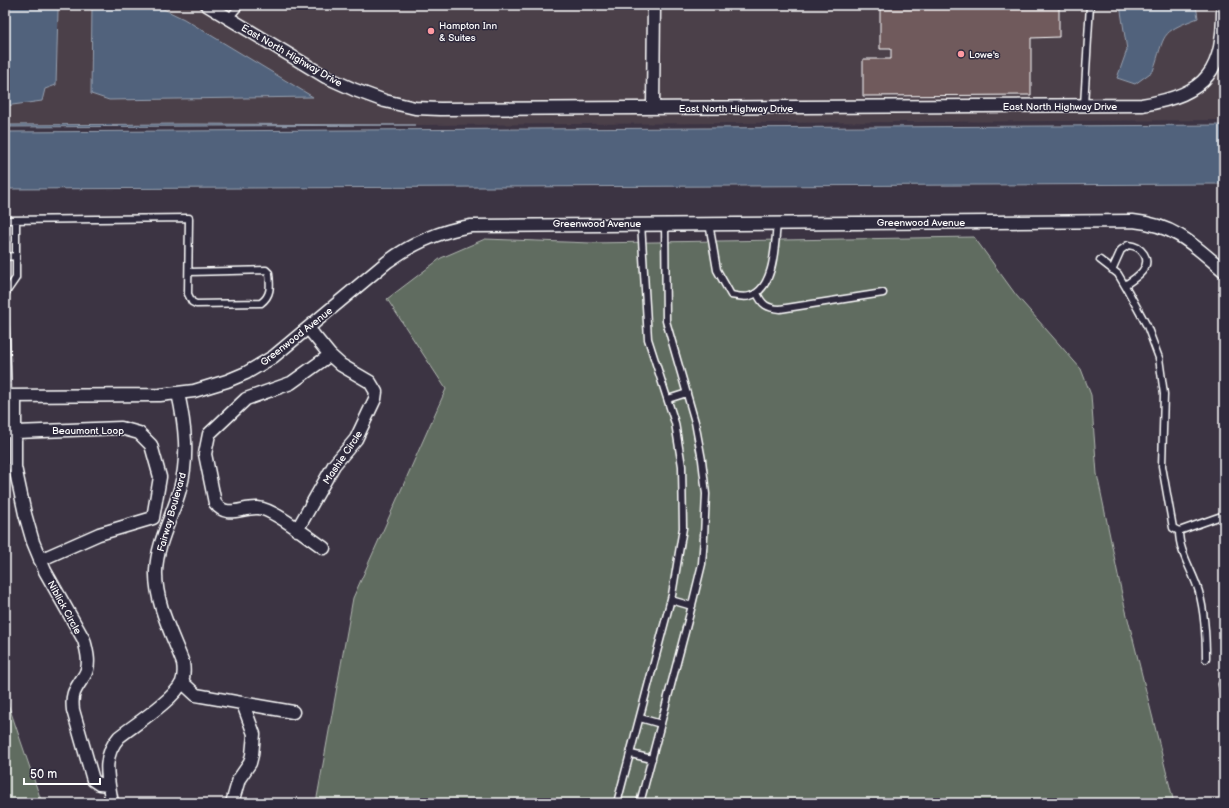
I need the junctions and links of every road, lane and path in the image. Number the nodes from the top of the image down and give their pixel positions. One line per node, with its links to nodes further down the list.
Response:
1 (206, 5): 6 (street, East North Highway Drive)
2 (240, 5): 6 (lane)
3 (654, 5): 8 (street)
4 (1090, 5): 7 (lane)
5 (1223, 5): 7 (street, East North Highway Drive)
6 (229, 18): 8 (street, East North Highway Drive)
7 (1084, 105): 8 (street, East North Highway Drive)
8 (653, 108)
9 (5, 220): 10 (lane)
10 (16, 220): 15 (lane); 20 (lane)
11 (777, 222): 14 (street, Greenwood Avenue); 19 (street, Greenwood Avenue); 22 (lane)
12 (641, 223): 13 (street, Greenwood Avenue); 26 (street, Greenwood Avenue); 31 (lane)
13 (665, 223): 14 (street, Greenwood Avenue); 29 (lane)
14 (709, 223): 22 (lane)
15 (16, 256): 16 (lane); 24 (lane)
16 (5, 257)
17 (1100, 260): 18 (lane)
18 (1112, 270): 21 (lane); 21 (lane)
19 (1224, 271)
20 (190, 272): 20 (lane)
21 (1125, 286): 39 (lane)
22 (756, 293): 23 (lane)
23 (883, 293)
24 (5, 294)
25 (5, 310): 30 (lane)
26 (308, 328): 27 (street, Mashie Circle); 28 (street, Greenwood Avenue)
27 (330, 355): 34 (street); 38 (street, Mashie Circle)
28 (178, 393): 30 (street, Greenwood Avenue); 33 (street, Fairway Boulevard)
29 (687, 393): 31 (lane); 43 (lane)
30 (9, 396): 32 (street, Niblick Circle)
31 (668, 399): 42 (lane)
32 (12, 433): 35 (street, Beaumont Loop); 41 (street, Niblick Circle)
33 (185, 467): 34 (street); 36 (street, Fairway Boulevard)
34 (207, 468): 38 (street)
35 (158, 488): 36 (street); 41 (street, Beaumont Loop)
36 (180, 489): 46 (street, Fairway Boulevard)
37 (1224, 515): 39 (lane)
38 (297, 530): 40 (street)
39 (1179, 531): 44 (lane)
40 (324, 548)
41 (40, 560): 54 (street, Niblick Circle)
42 (671, 600): 43 (lane); 50 (lane)
43 (692, 606): 51 (lane)
44 (1206, 659)
45 (1224, 681): 47 (lane)
46 (182, 682): 48 (street); 54 (street)
47 (1224, 698)
48 (243, 704): 49 (street); 56 (street)
49 (293, 712)
50 (640, 718): 51 (lane); 52 (lane)
51 (661, 724): 53 (lane)
52 (631, 754): 53 (lane); 57 (lane)
53 (652, 759): 58 (lane)
54 (109, 785): 55 (street)
55 (112, 803)
56 (232, 803)
57 (618, 803)
58 (640, 803)

